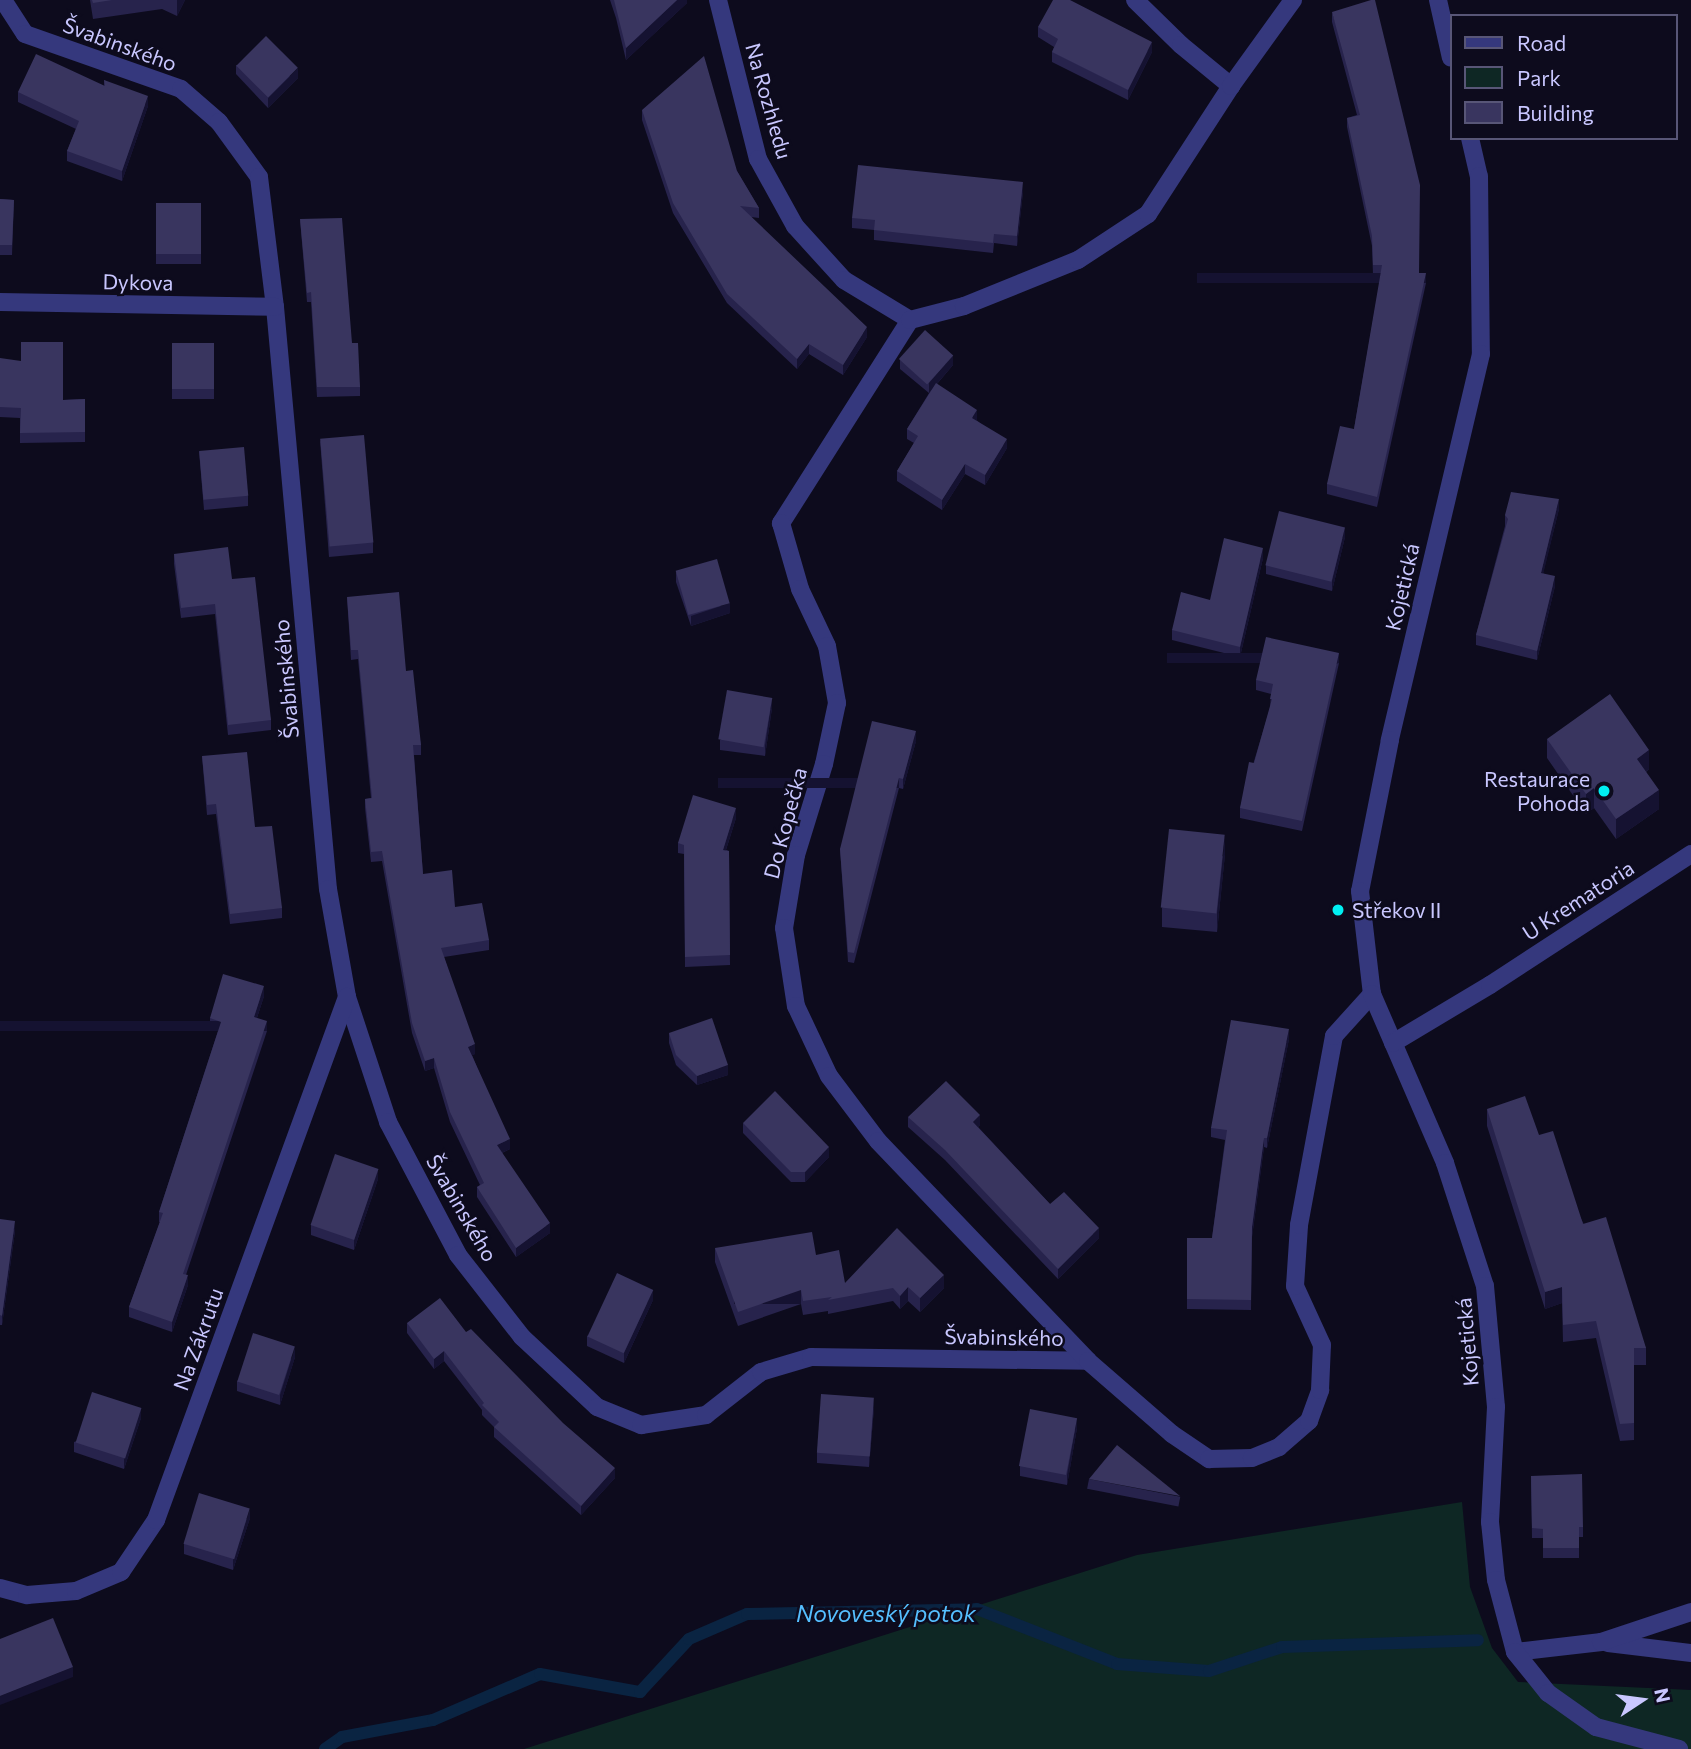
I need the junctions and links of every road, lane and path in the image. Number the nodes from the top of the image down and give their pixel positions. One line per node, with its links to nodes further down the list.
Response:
1 (3, 0): 10 (street, Švabinského)
2 (718, 0): 11 (street, Na Rozhledu)
3 (1135, 0): 7 (street)
4 (1293, 0): 7 (street)
5 (1437, 0): 6 (street)
6 (1450, 54)
7 (1231, 86): 11 (street)
8 (1470, 140): 13 (street, Kojetická)
9 (0, 302): 10 (street, Dykova)
10 (275, 307): 14 (street, Švabinského)
11 (910, 320): 16 (street, Do Kopečka)
12 (1691, 854): 15 (street, U Krematoria)
13 (1372, 994): 15 (street, Kojetická); 16 (street, Švabinského)
14 (347, 997): 16 (street, Švabinského); 17 (street, Na Zákrutu)
15 (1393, 1043): 20 (street, Kojetická)
16 (1088, 1361)
17 (0, 1588)
18 (1691, 1612): 19 (street)
19 (1601, 1642): 20 (street); 21 (street)
20 (1515, 1652): 22 (street, Kojetická)
21 (1691, 1653)
22 (1679, 1749)

